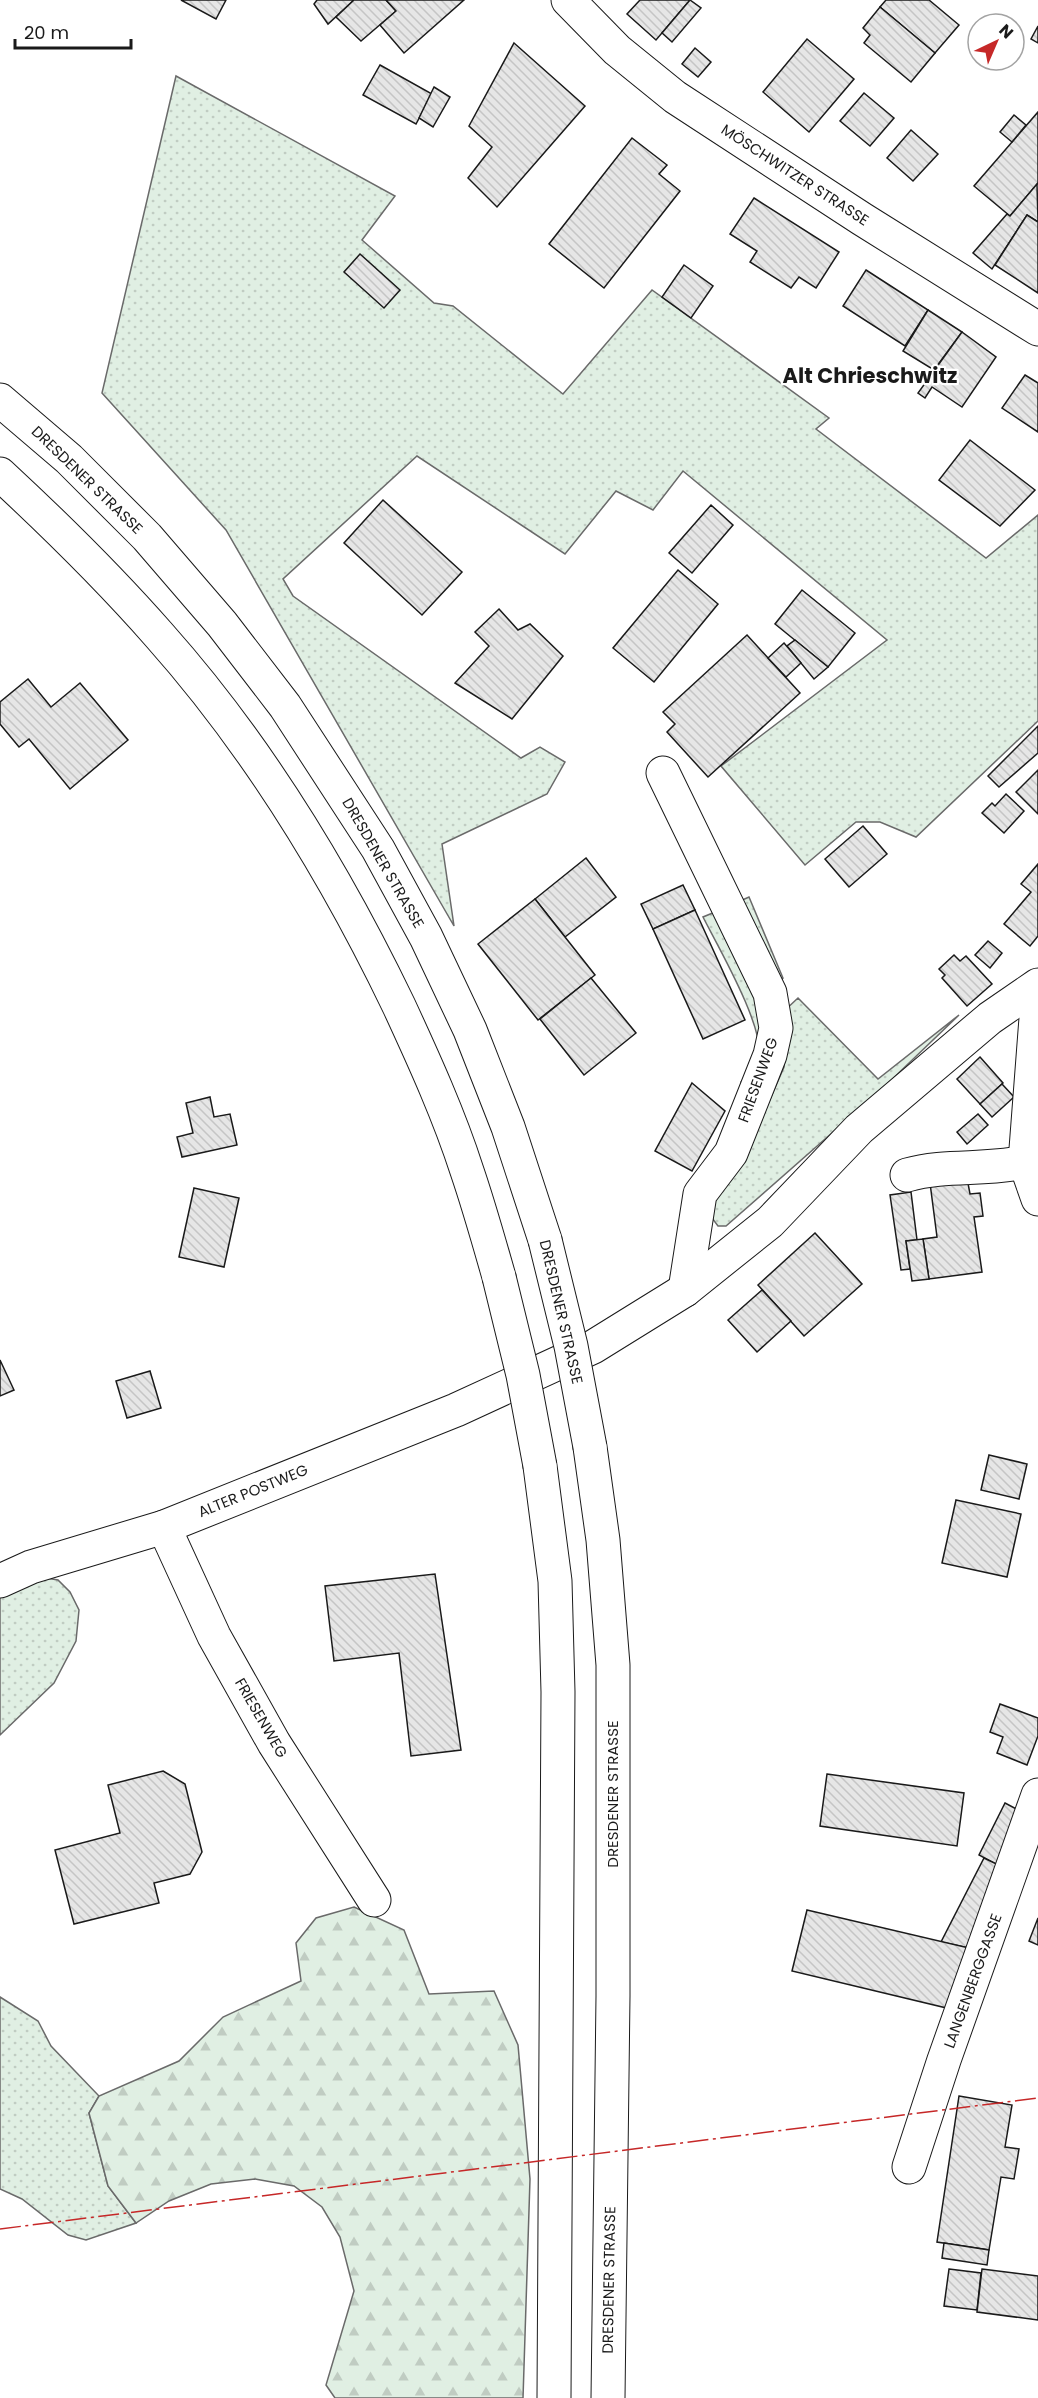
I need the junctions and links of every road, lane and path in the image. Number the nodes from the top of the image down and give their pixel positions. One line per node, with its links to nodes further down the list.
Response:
1 (568, 0): 2 (main road, MÖSCHWITZER STRASSE)
2 (1038, 329)
3 (0, 400): 18 (main road, DRESDENER STRASSE, bridge)
4 (0, 474): 17 (main road, bridge)
5 (663, 772): 11 (main road, FRIESENWEG)
6 (1038, 985): 11 (main road)
7 (1038, 992): 8 (main road)
8 (1025, 1162): 9 (main road); 10 (main road)
9 (907, 1175)
10 (1038, 1199)
11 (685, 1290): 12 (main road, ALTER POSTWEG)
12 (164, 1527): 13 (main road, ALTER POSTWEG); 15 (main road, FRIESENWEG)
13 (0, 1581)
14 (1038, 1796): 16 (main road, LANGENBERGGASSE)
15 (374, 1900)
16 (909, 2167)
17 (554, 2398)
18 (608, 2398)

